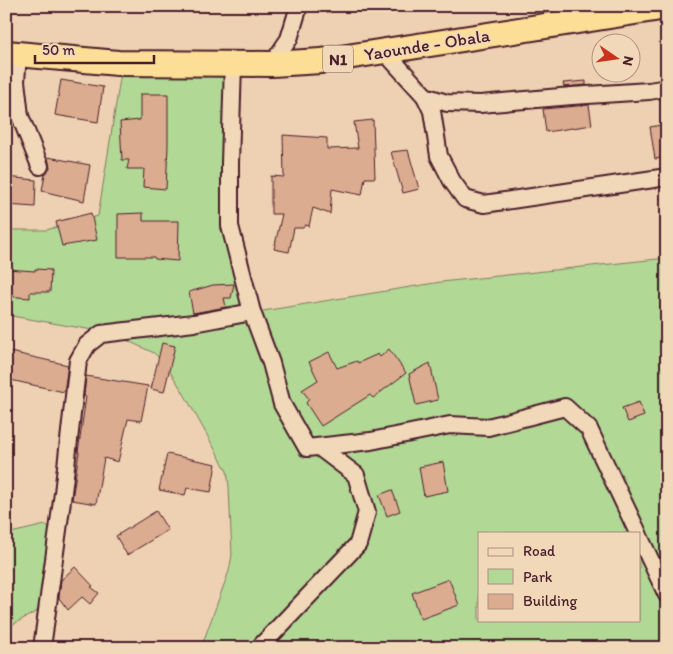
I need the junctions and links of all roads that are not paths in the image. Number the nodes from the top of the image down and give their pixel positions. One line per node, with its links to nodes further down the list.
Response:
1 (299, 6): 6 (street)
2 (667, 7): 3 (highway, Yaounde - Obala / N1)
3 (384, 52): 6 (highway, Yaounde - Obala / N1); 8 (street)
4 (12, 54): 5 (highway, Yaounde - Obala / N1); 9 (street)
5 (234, 64): 6 (highway, Yaounde - Obala / N1); 11 (street)
6 (272, 64)
7 (667, 88): 8 (street)
8 (425, 96): 10 (street)
9 (40, 166)
10 (667, 177)
11 (252, 312): 12 (street); 16 (street)
12 (319, 447): 13 (street); 17 (street)
13 (637, 532)
14 (640, 538): 15 (street)
15 (667, 595)
16 (42, 648)
17 (259, 648)

